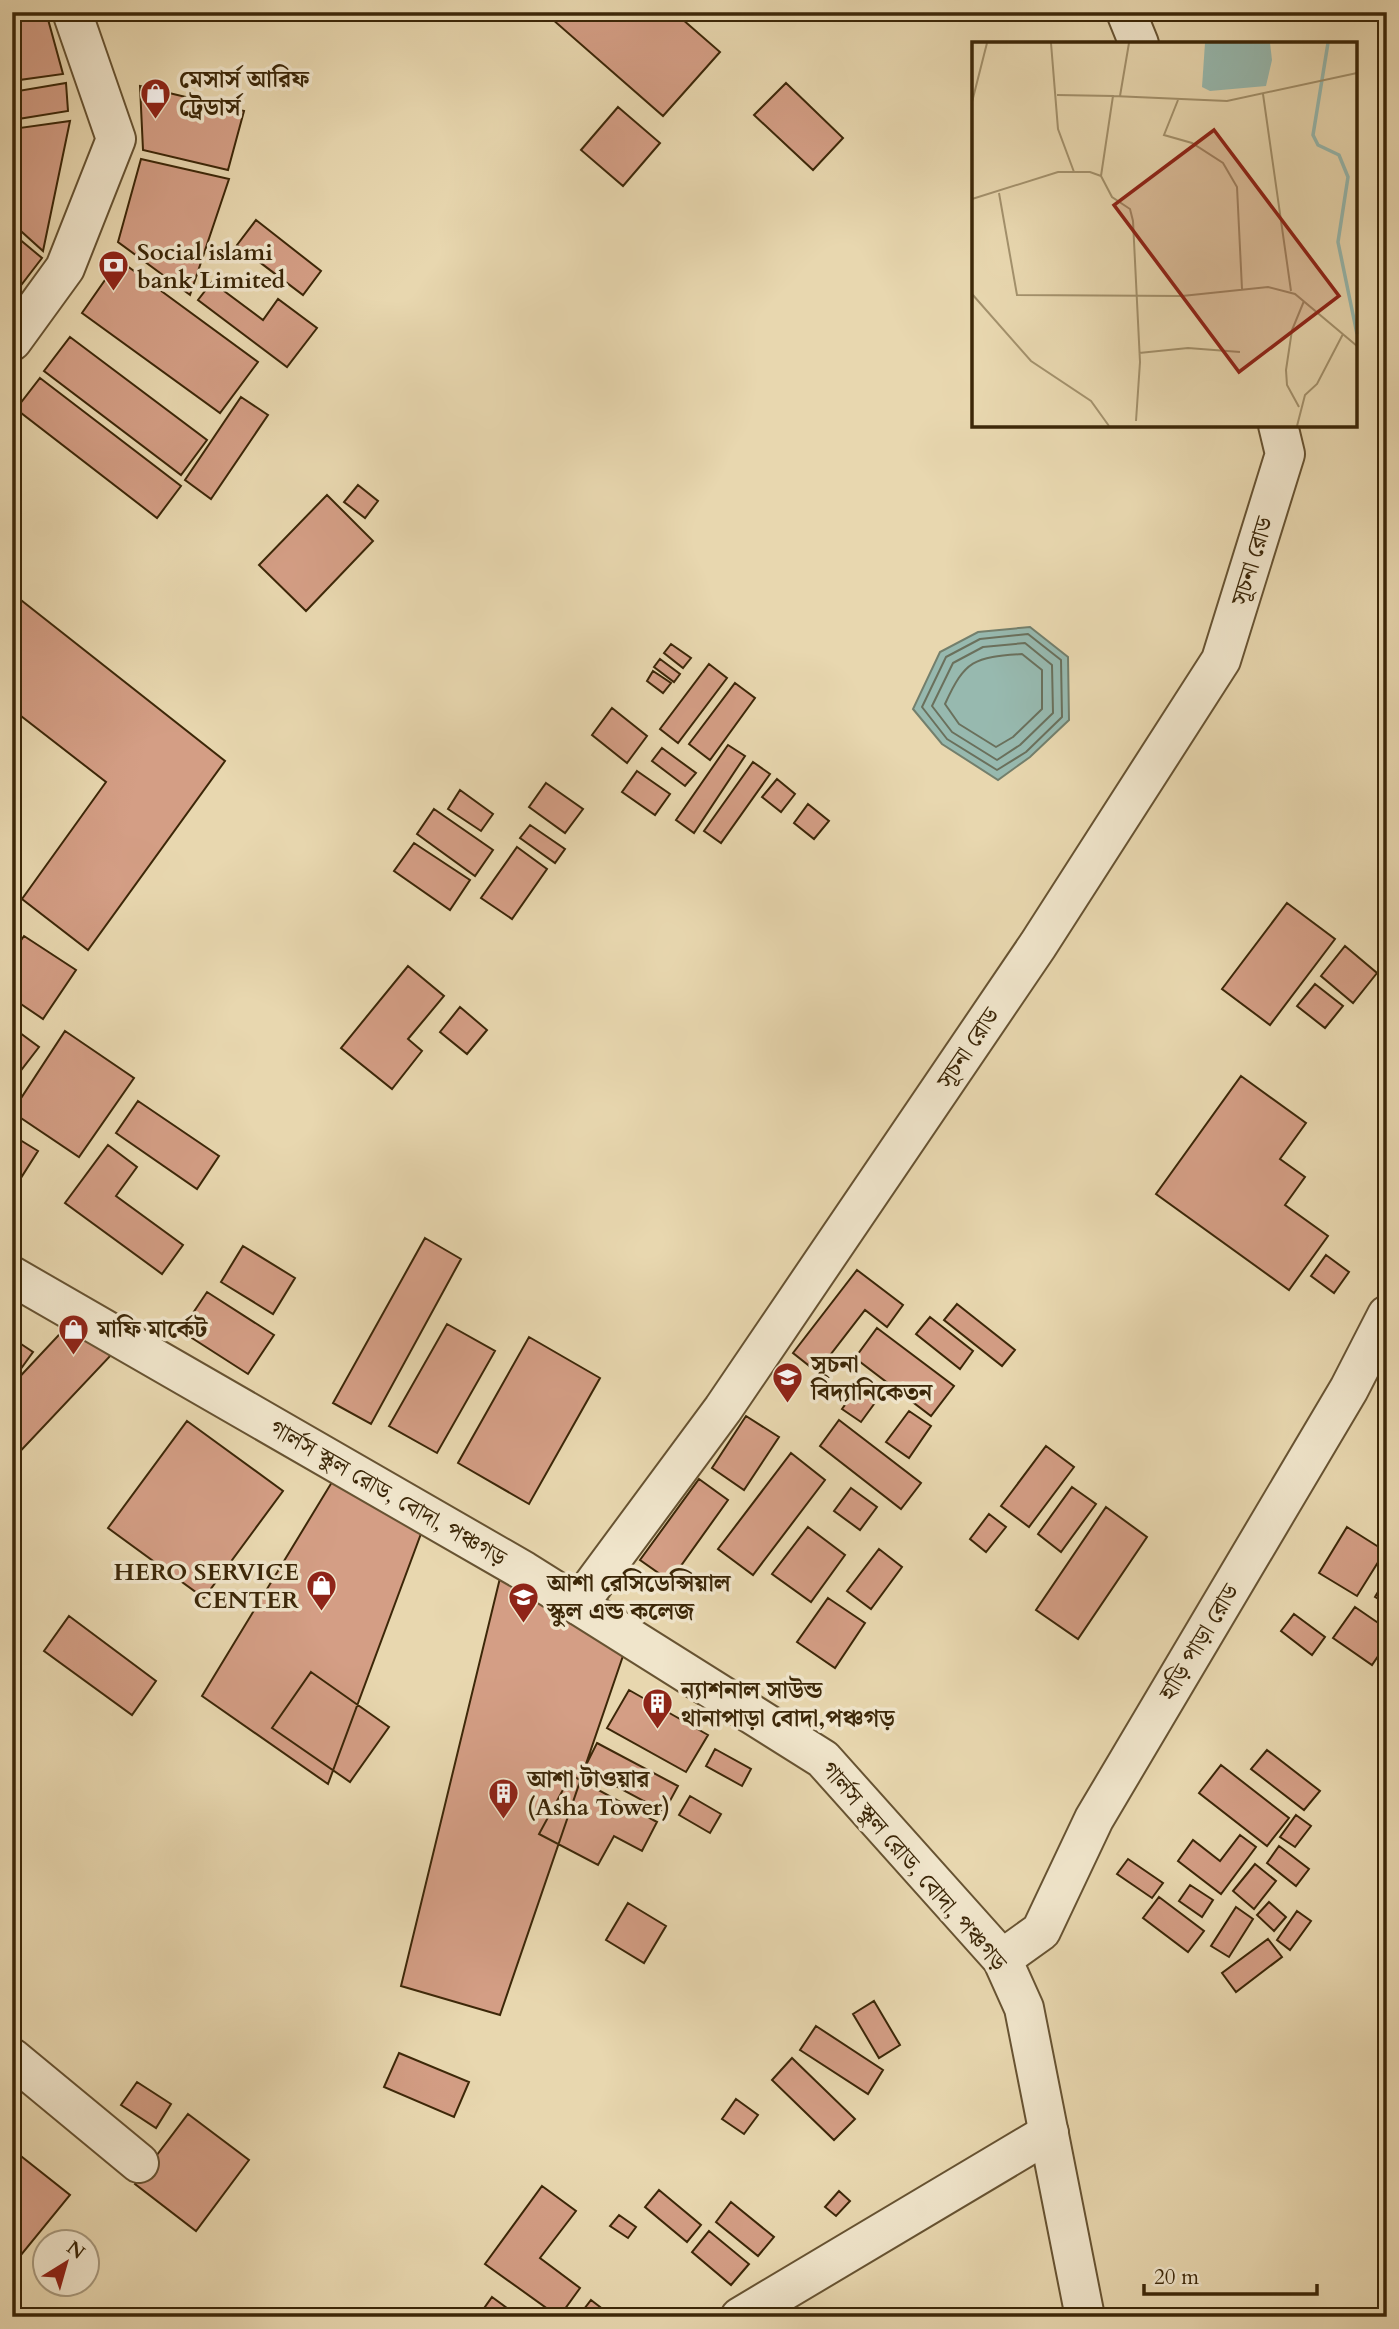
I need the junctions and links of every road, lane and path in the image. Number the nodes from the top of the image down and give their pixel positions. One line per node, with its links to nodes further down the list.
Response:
1 (72, 12): 4 (street)
2 (1126, 12): 3 (street)
3 (1138, 42)
4 (12, 341)
5 (1281, 440): 8 (street, সূচনা রোড)
6 (12, 1276): 8 (street, গার্লস স্কুল রোড, বোদা, পঞ্চগড়)
7 (1387, 1315): 9 (street, হাড়ি পাড়া রোড)
8 (578, 1605): 9 (street, গার্লস স্কুল রোড, বোদা, পঞ্চগড়)
9 (1002, 1959): 11 (street, গার্লস স্কুল রোড, বোদা, পঞ্চগড়)
10 (12, 2058): 12 (street)
11 (1049, 2133): 13 (street); 14 (street, গার্লস স্কুল রোড, বোদা, পঞ্চগড়)
12 (139, 2163)
13 (740, 2317)
14 (1085, 2317)

